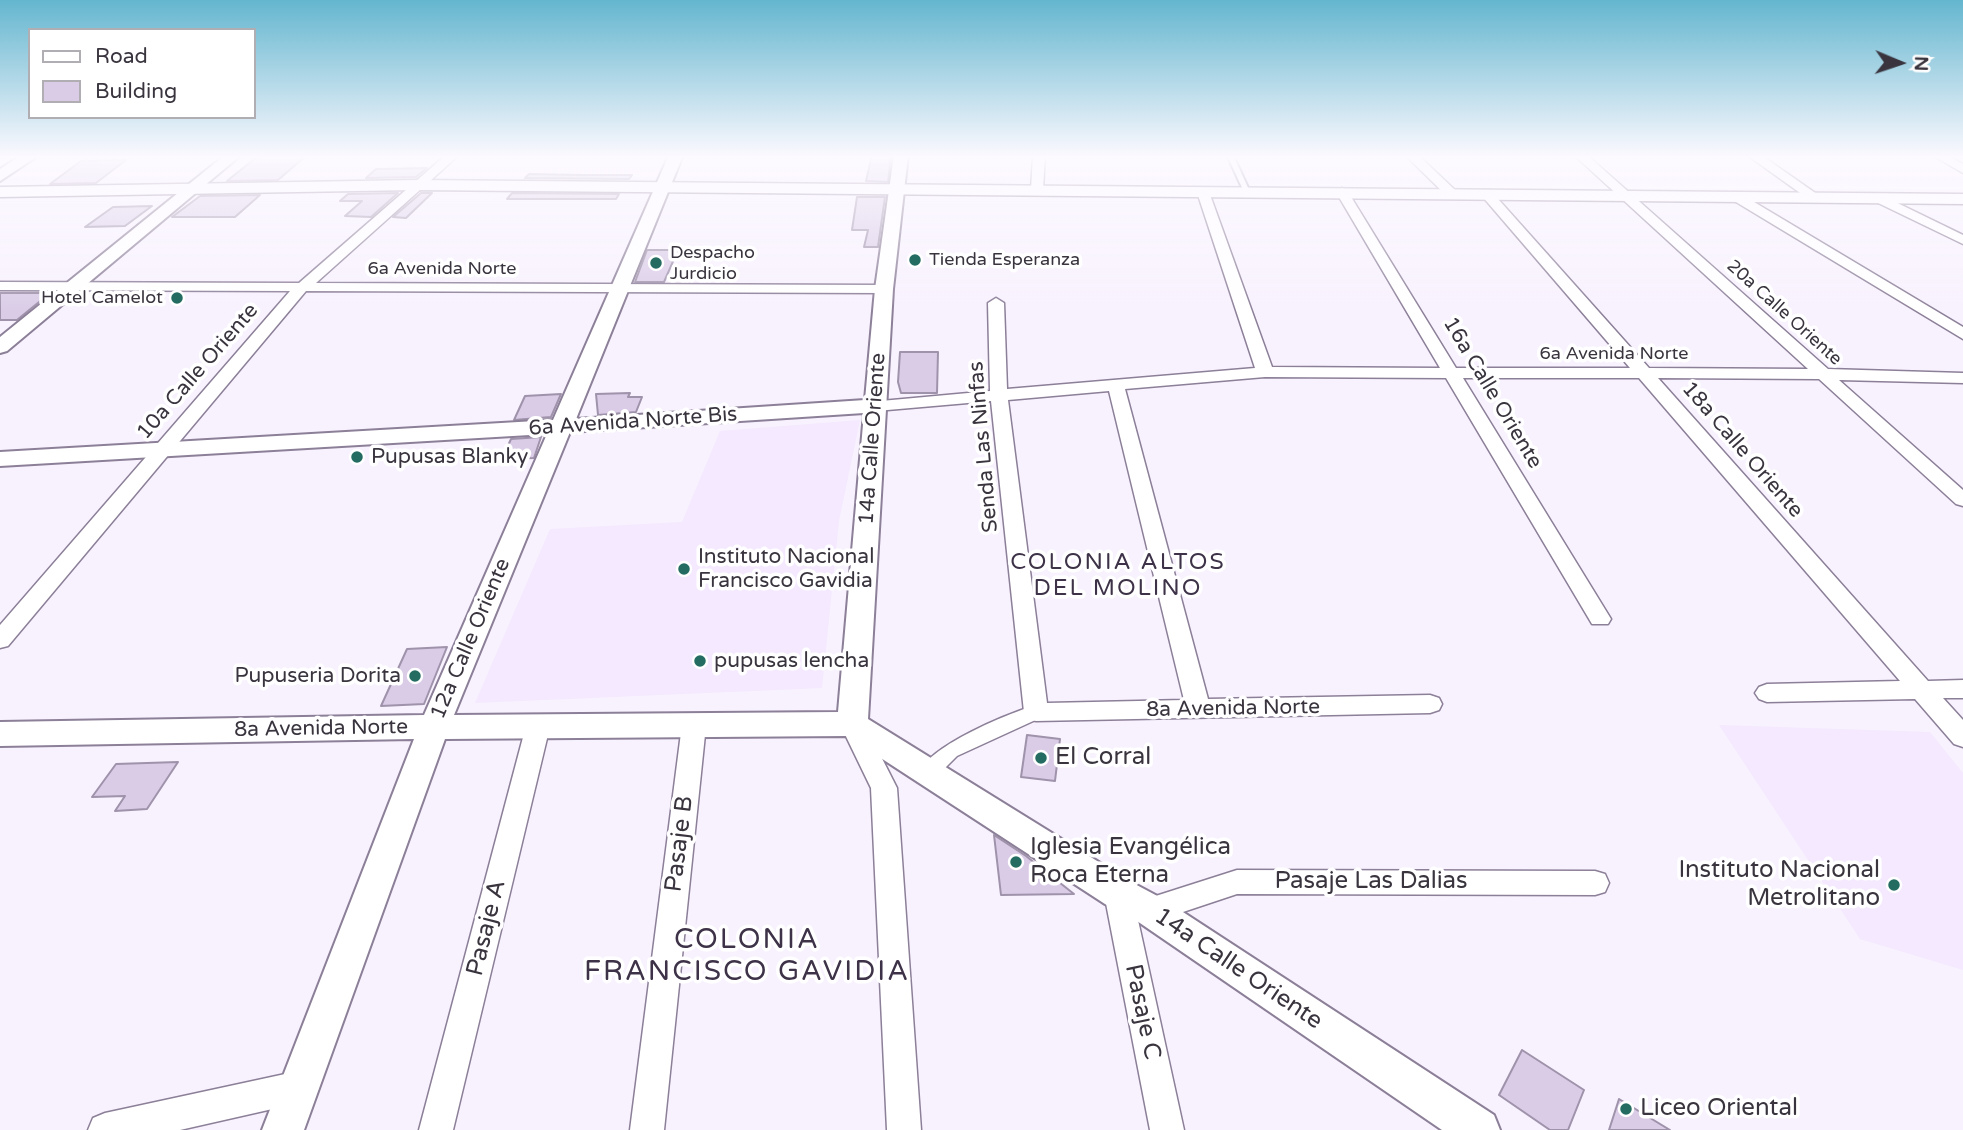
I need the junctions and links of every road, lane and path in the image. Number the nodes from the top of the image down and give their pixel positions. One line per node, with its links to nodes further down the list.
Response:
1 (169, 208): 13 (street)
2 (391, 208): 14 (street, 10a Calle Oriente)
3 (655, 208): 15 (street, 12a Calle Oriente)
4 (895, 208): 16 (street, 14a Calle Oriente)
5 (1209, 208): 20 (street)
6 (1352, 208): 21 (street, 16a Calle Oriente)
7 (1499, 208): 22 (street, 18a Calle Oriente)
8 (1637, 208): 23 (street, 20a Calle Oriente)
9 (1754, 208): 18 (street)
10 (1898, 208): 11 (street)
11 (1963, 240)
12 (0, 286): 13 (street, 6a Avenida Norte)
13 (75, 286): 14 (street, 6a Avenida Norte); 19 (street)
14 (300, 289): 15 (street, 6a Avenida Norte); 29 (street, 10a Calle Oriente)
15 (620, 289): 16 (street, 6a Avenida Norte); 28 (street, 12a Calle Oriente)
16 (884, 289): 27 (street, 14a Calle Oriente)
17 (996, 303): 26 (street, Senda Las Ninfas)
18 (1963, 334)
19 (0, 348)
20 (1265, 372): 21 (street, 6a Avenida Norte); 25 (street, 6a Avenida Norte Bis)
21 (1454, 373): 22 (street, 6a Avenida Norte); 32 (street, 16a Calle Oriente)
22 (1644, 373): 23 (street, 6a Avenida Norte); 35 (street, 18a Calle Oriente)
23 (1822, 374): 24 (street, 6a Avenida Norte); 31 (street, 20a Calle Oriente)
24 (1963, 378)
25 (1116, 386): 26 (street, 6a Avenida Norte Bis); 38 (street)
26 (999, 396): 27 (street, 6a Avenida Norte Bis); 39 (street, Senda Las Ninfas)
27 (876, 406): 28 (street, 6a Avenida Norte Bis); 40 (street, 14a Calle Oriente)
28 (561, 426): 29 (street, 6a Avenida Norte Bis); 42 (street, 12a Calle Oriente)
29 (159, 452): 30 (street, 6a Avenida Norte Bis); 33 (street, 10a Calle Oriente)
30 (0, 459)
31 (1963, 500)
32 (1600, 619)
33 (0, 640)
34 (1963, 689): 35 (street)
35 (1921, 690): 36 (street); 45 (street, 18a Calle Oriente)
36 (1767, 693)
37 (1430, 704): 38 (street, 8a Avenida Norte)
38 (1199, 711): 39 (street, 8a Avenida Norte)
39 (1036, 712): 46 (street)
40 (852, 724): 41 (street, 8a Avenida Norte); 46 (street, 14a Calle Oriente); 55 (street)
41 (694, 725): 43 (street, 8a Avenida Norte); 54 (street, Pasaje B)
42 (434, 726): 43 (street, 8a Avenida Norte); 44 (street, 8a Avenida Norte); 50 (street, 12a Calle Oriente)
43 (538, 726): 53 (street, Pasaje A)
44 (0, 734)
45 (1963, 737)
46 (928, 773): 48 (street, 14a Calle Oriente)
47 (1595, 883): 49 (street, Pasaje Las Dalias)
48 (1118, 893): 49 (street, 14a Calle Oriente); 56 (street, Pasaje C)
49 (1150, 910): 57 (street, 14a Calle Oriente)
50 (299, 1087): 51 (street); 52 (street, 12a Calle Oriente)
51 (105, 1130)
52 (283, 1130)
53 (436, 1130)
54 (647, 1130)
55 (904, 1130)
56 (1167, 1130)
57 (1479, 1130)

